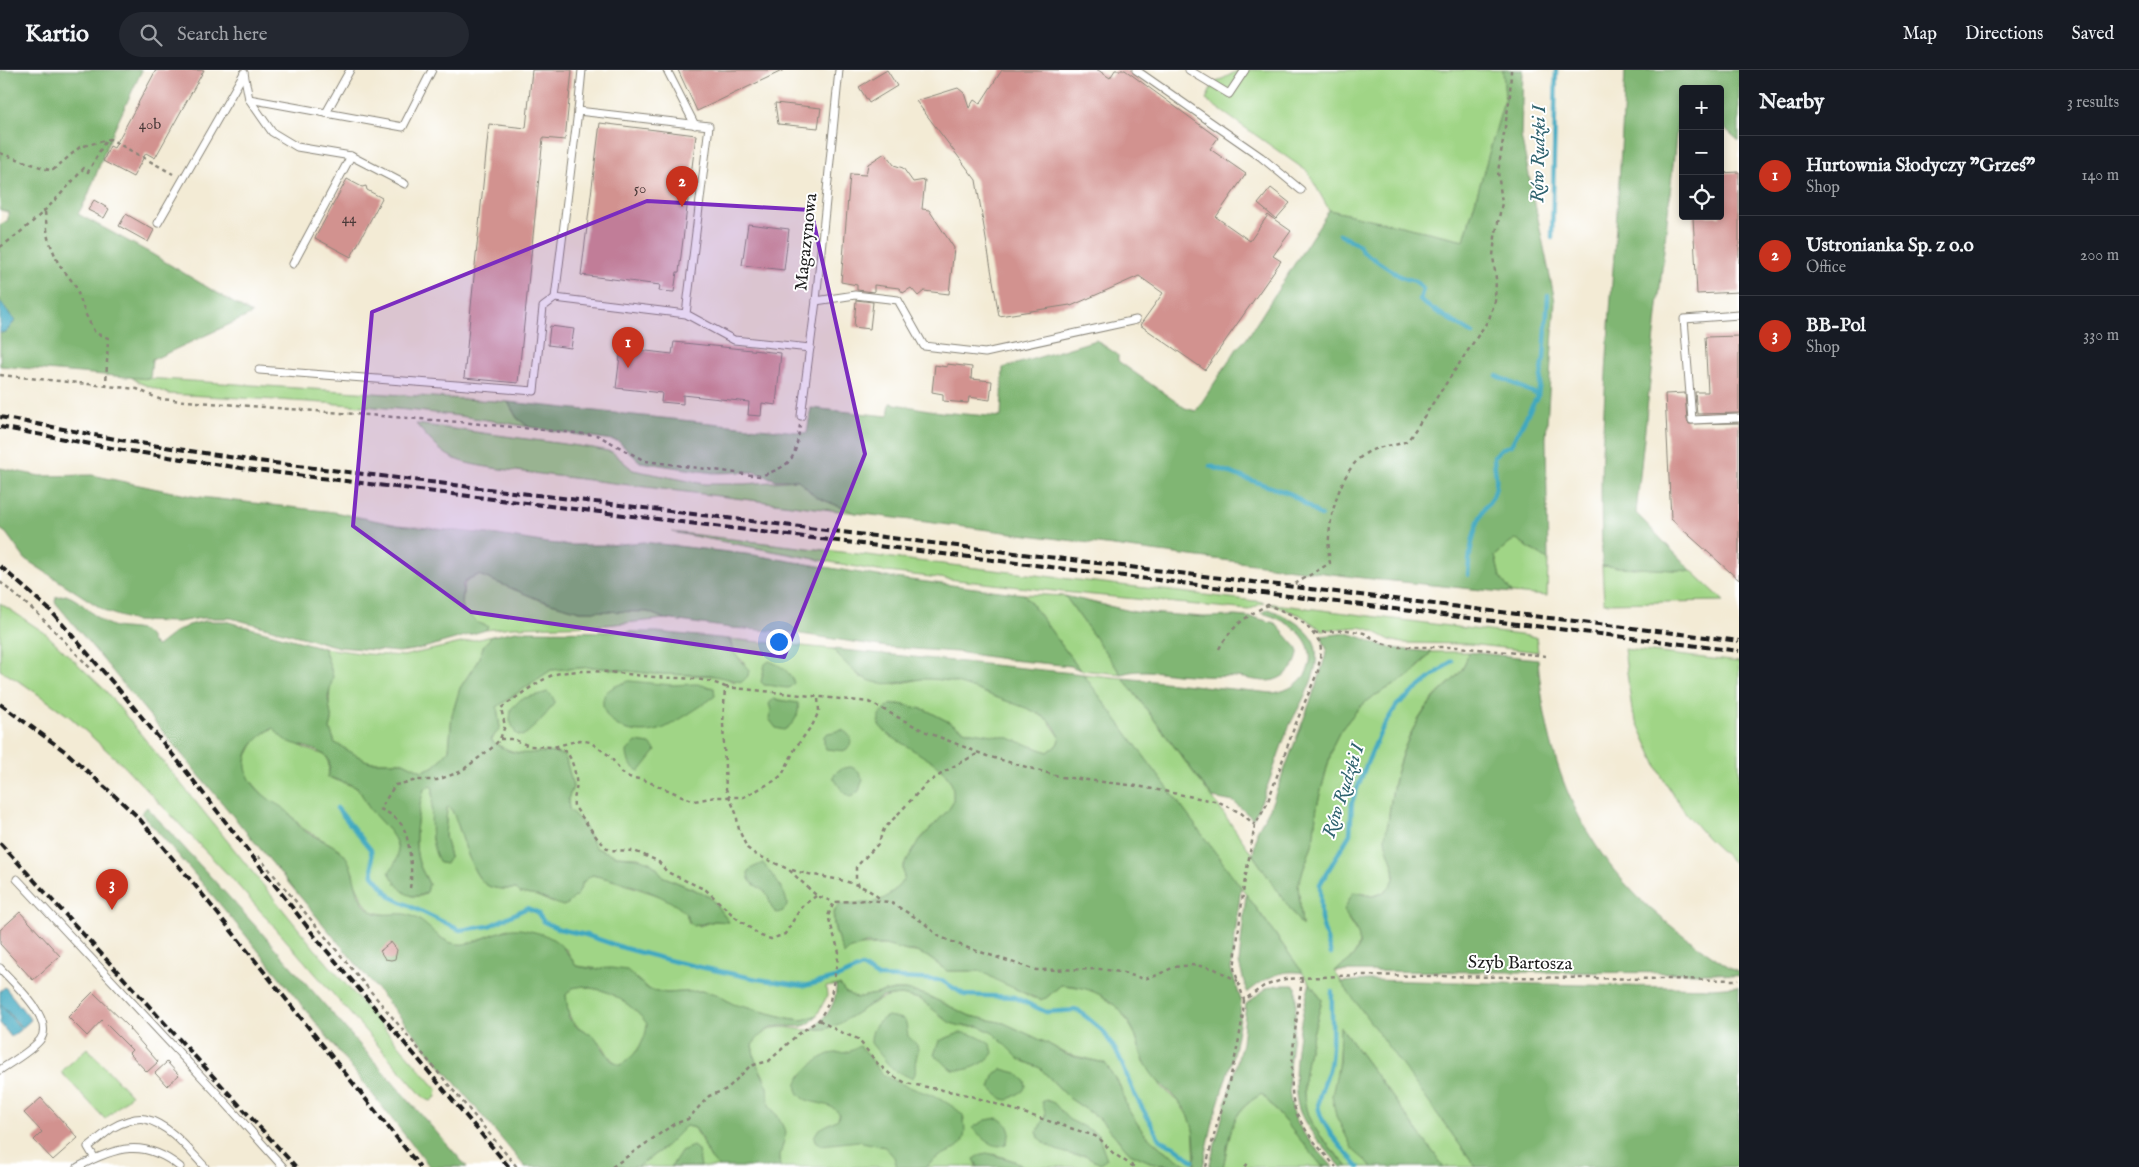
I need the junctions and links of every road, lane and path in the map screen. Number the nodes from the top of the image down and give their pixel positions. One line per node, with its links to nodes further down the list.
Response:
1 (350, 70): 13 (lane)
2 (432, 70): 13 (lane)
3 (582, 70): 12 (lane)
4 (667, 70): 14 (lane)
5 (839, 70): 26 (lane, Magazynowa)
6 (1136, 70): 20 (lane)
7 (1189, 70): 8 (lane)
8 (1245, 70)
9 (1511, 70): 37 (path)
10 (245, 72): 11 (lane); 18 (lane)
11 (249, 100): 13 (lane); 17 (lane)
12 (578, 111): 14 (lane); 25 (lane)
13 (326, 113)
14 (695, 125): 27 (lane)
15 (106, 139): 16 (path); 18 (path); 21 (path)
16 (0, 153)
17 (351, 156): 19 (lane); 24 (lane)
18 (183, 180): 22 (lane)
19 (405, 184)
20 (1301, 190)
21 (46, 212): 23 (path); 33 (path)
22 (158, 222)
23 (0, 247)
24 (293, 264)
25 (555, 298): 27 (lane); 31 (lane)
26 (816, 301): 29 (lane); 30 (lane, Magazynowa)
27 (686, 314): 30 (lane)
28 (1739, 315): 35 (lane)
29 (1136, 320)
30 (810, 348): 34 (lane, Magazynowa)
31 (258, 370)
32 (0, 375): 33 (path)
33 (106, 386): 34 (path)
34 (801, 416)
35 (1739, 418)
36 (0, 582): 41 (path)
37 (1294, 584)
38 (1314, 633): 39 (path); 40 (path); 48 (path)
39 (1219, 649)
40 (1547, 656)
41 (94, 672)
42 (725, 687): 43 (path); 44 (path); 47 (path)
43 (818, 698): 46 (path); 47 (path)
44 (500, 739): 45 (path); 53 (path)
45 (553, 747): 47 (path); 54 (path)
46 (980, 753): 48 (path); 52 (path)
47 (729, 796): 50 (path)
48 (1255, 825): 60 (path)
49 (258, 856): 70 (path)
50 (788, 869): 52 (path); 54 (path)
51 (17, 879): 69 (lane)
52 (859, 886): 55 (path)
53 (410, 888)
54 (817, 896): 56 (path)
55 (882, 900): 56 (path); 60 (path)
56 (834, 902): 62 (path)
57 (0, 968): 63 (lane)
58 (1302, 979): 59 (path, Szyb Bartosza); 61 (path, Szyb Bartosza); 75 (path)
59 (1739, 980)
60 (1238, 981): 61 (path)
61 (1244, 1000): 73 (path)
62 (819, 1020): 71 (path); 72 (path)
63 (0, 1070)
64 (94, 1157): 66 (lane); 67 (lane); 68 (lane)
65 (1249, 1162): 74 (path)
66 (78, 1167)
67 (179, 1167)
68 (205, 1167)
69 (283, 1167)
70 (518, 1167)
71 (612, 1167)
72 (1134, 1167)
73 (1206, 1167)
74 (1246, 1167)
75 (1336, 1167)

